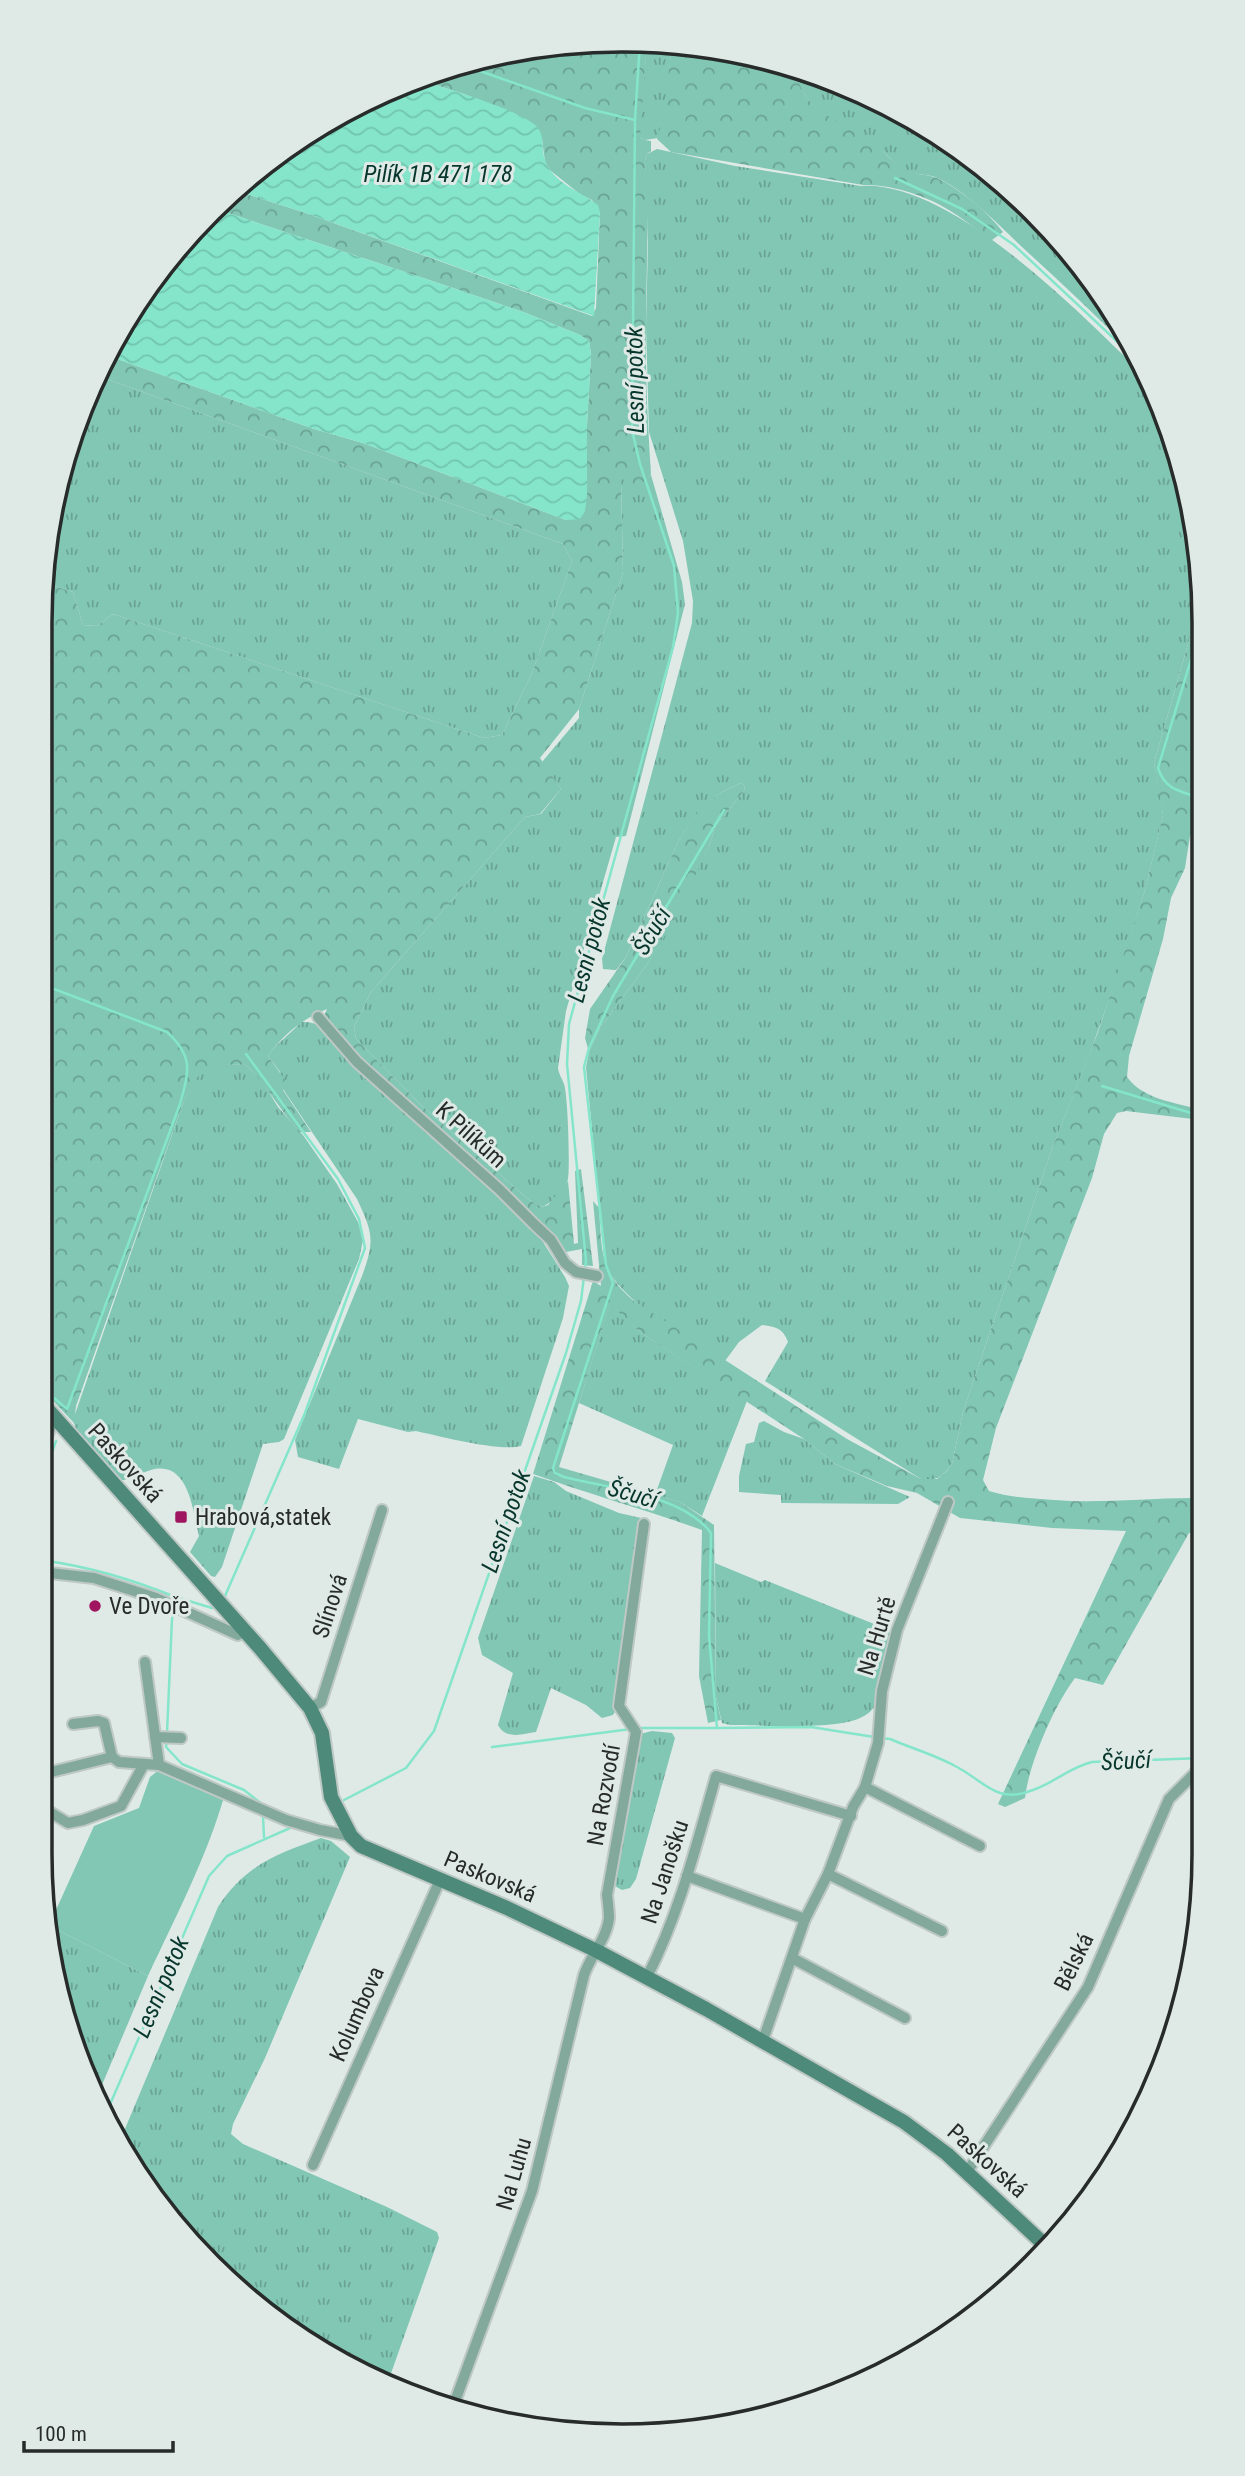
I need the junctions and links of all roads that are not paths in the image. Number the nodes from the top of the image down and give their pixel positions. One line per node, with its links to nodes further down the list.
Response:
1 (318, 1017): 2 (street, K Pilíkům)
2 (595, 1275)
3 (52, 1415): 4 (street, Paskovská)
4 (54, 1417): 5 (street); 10 (street, Paskovská)
5 (52, 1423)
6 (948, 1503): 19 (street, Na Hurtě)
7 (382, 1510): 12 (street, Slínová)
8 (644, 1524): 29 (street, Na Rozvodí)
9 (52, 1573): 10 (street)
10 (244, 1631): 12 (street, Paskovská)
11 (145, 1662): 16 (street)
12 (310, 1708): 22 (street, Paskovská)
13 (73, 1724): 14 (street)
14 (112, 1757): 15 (street); 17 (street)
15 (144, 1764): 16 (street); 20 (street)
16 (159, 1765): 22 (street)
17 (52, 1772)
18 (1192, 1776): 35 (street, Bělská)
19 (865, 1787): 21 (street, Na Hurtě); 23 (street)
20 (52, 1813)
21 (850, 1816): 24 (street, Na Hurtě); 25 (street, Na Janošku)
22 (351, 1836): 26 (street, Paskovská)
23 (980, 1846)
24 (828, 1874): 27 (street, Na Hurtě); 28 (street)
25 (687, 1876): 27 (street); 31 (street, Na Janošku)
26 (440, 1881): 29 (street, Paskovská); 34 (street, Kolumbova)
27 (805, 1919): 30 (street, Na Hurtě)
28 (942, 1931)
29 (595, 1950): 31 (street, Paskovská); 37 (street, Na Luhu)
30 (792, 1958): 32 (street); 33 (street, Na Hurtě)
31 (647, 1977): 33 (street, Paskovská)
32 (905, 2018)
33 (762, 2043): 35 (street, Paskovská)
34 (313, 2165)
35 (967, 2172): 36 (street, Paskovská)
36 (1040, 2241)
37 (456, 2398)

